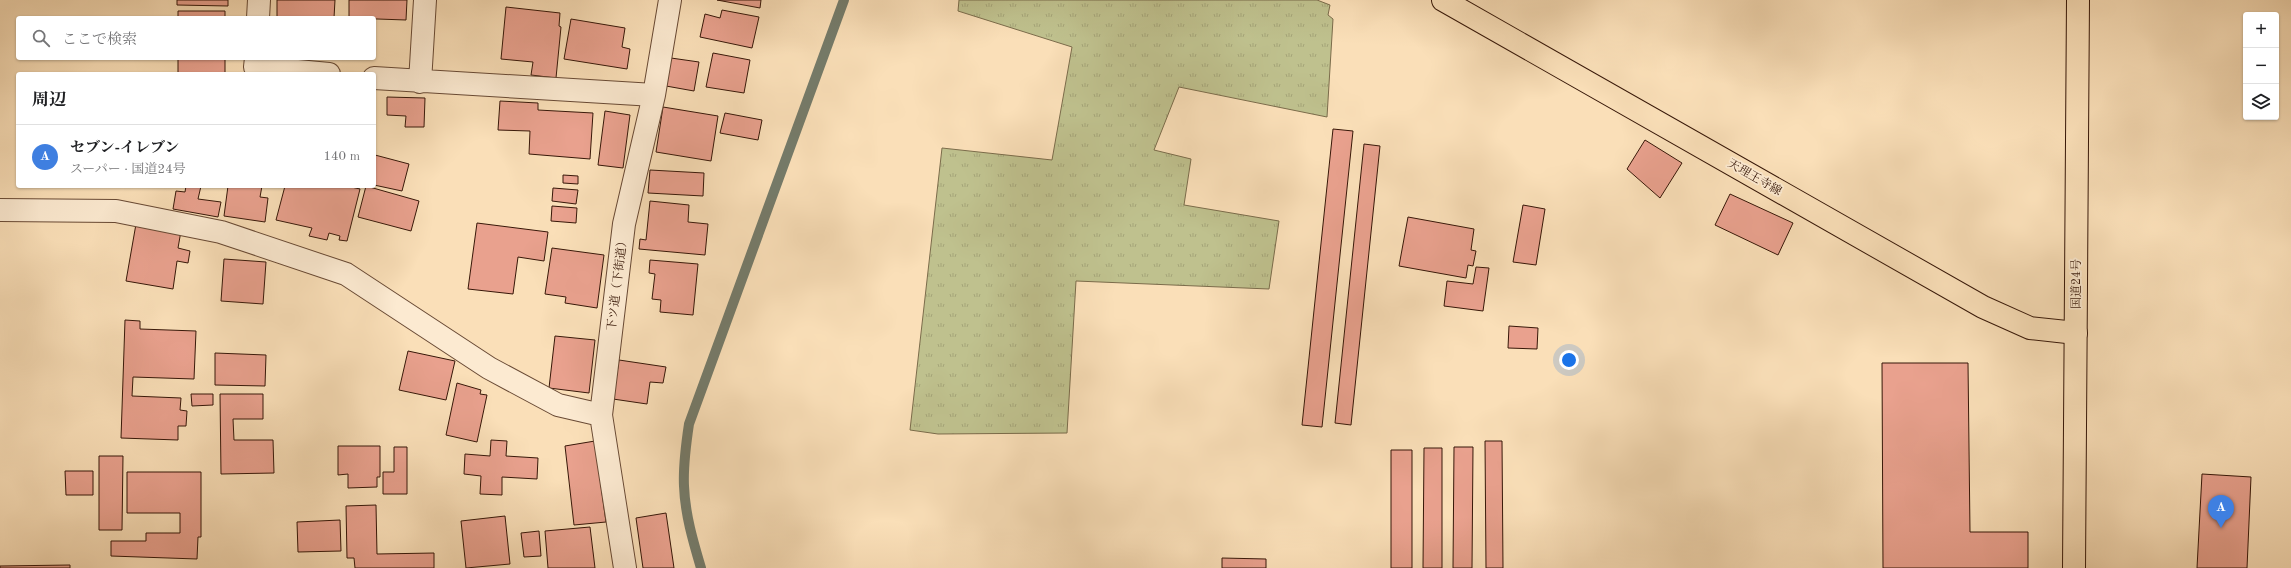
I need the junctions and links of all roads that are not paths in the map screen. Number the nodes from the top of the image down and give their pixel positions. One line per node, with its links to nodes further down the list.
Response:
1 (259, 0): 6 (street)
2 (425, 0): 10 (street)
3 (670, 0): 11 (street, 下ツ道（下街道）)
4 (1443, 0): 13 (main road, 天理王寺線)
5 (2078, 0): 13 (main road, 国道24号)
6 (258, 16)
7 (256, 60): 8 (street)
8 (308, 72)
9 (376, 78): 10 (street)
10 (420, 82): 11 (street)
11 (654, 94): 14 (street, 下ツ道（下街道）)
12 (0, 210): 14 (street)
13 (2076, 333): 16 (main road, 国道24号)
14 (601, 415): 15 (street, 下ツ道（下街道）)
15 (624, 568)
16 (2074, 568)

